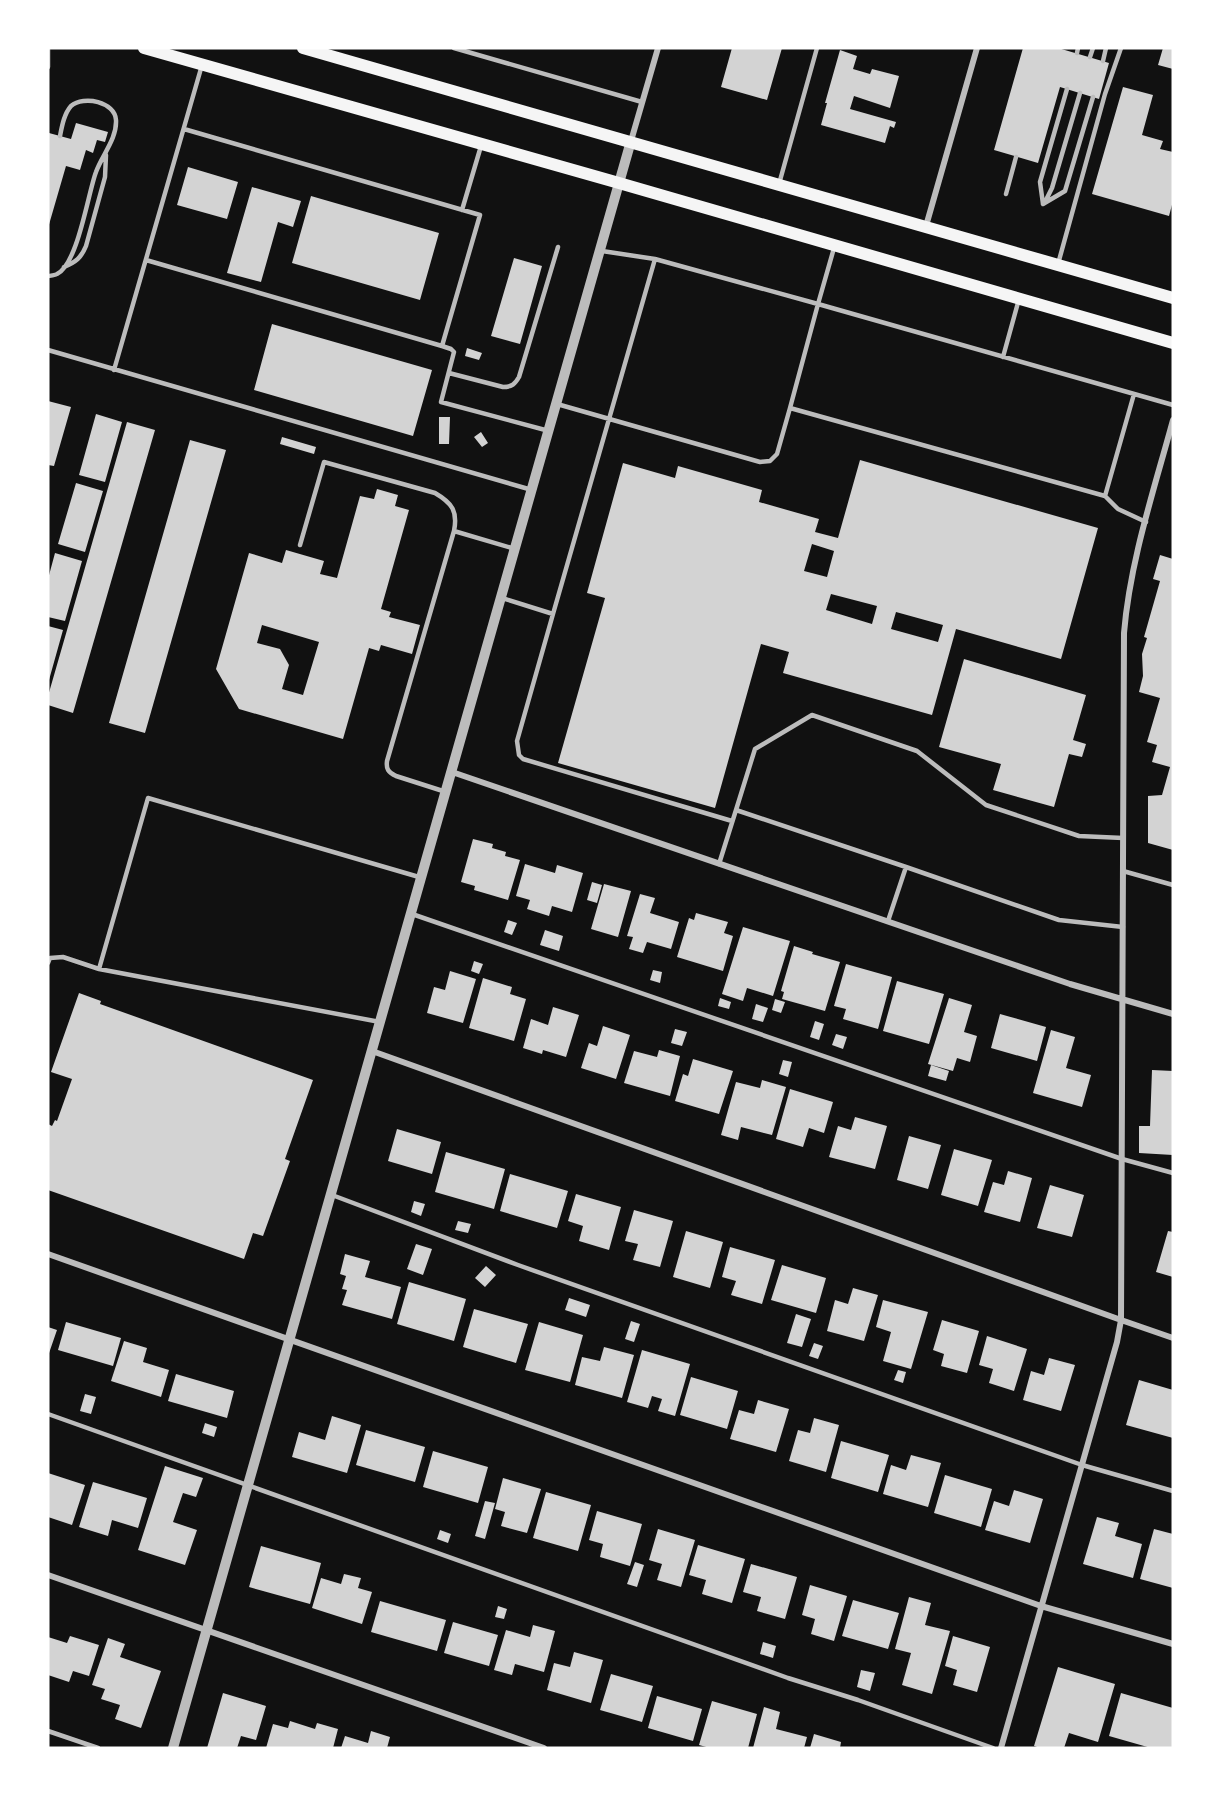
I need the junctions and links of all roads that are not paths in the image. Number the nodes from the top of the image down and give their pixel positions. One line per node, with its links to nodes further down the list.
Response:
1 (48, 48): 14 (lane)
2 (144, 48): 13 (main road)
3 (303, 48): 21 (main road)
4 (454, 48): 18 (lane)
5 (658, 48): 18 (street)
6 (817, 48): 26 (lane)
7 (977, 48): 30 (street)
8 (1093, 48): 11 (lane)
9 (1106, 48): 12 (lane)
10 (1121, 48): 36 (lane)
11 (1090, 57)
12 (1103, 61)
13 (202, 65): 19 (lane); 22 (main road)
14 (48, 68)
15 (1067, 89): 28 (lane)
16 (1080, 93): 28 (lane)
17 (1093, 97): 28 (lane)
18 (642, 102): 21 (street)
19 (184, 129): 29 (lane); 35 (lane)
20 (60, 136): 23 (lane)
21 (631, 141): 25 (street); 26 (main road)
22 (481, 144): 25 (main road); 29 (lane)
23 (106, 153): 37 (lane); 37 (lane)
24 (1016, 157): 27 (lane)
25 (619, 183): 31 (main road); 33 (street)
26 (779, 184): 30 (main road)
27 (1006, 194)
28 (1043, 204)
29 (462, 210): 43 (lane)
30 (926, 226): 36 (main road)
31 (835, 245): 39 (main road); 41 (lane)
32 (558, 247): 47 (lane)
33 (599, 250): 34 (lane); 49 (street)
34 (655, 259): 41 (lane); 52 (lane)
35 (146, 260): 43 (lane); 46 (lane)
36 (1058, 264): 40 (main road)
37 (64, 267): 38 (lane)
38 (48, 276)
39 (1019, 298): 42 (main road); 45 (lane)
40 (1173, 298)
41 (818, 304): 45 (lane); 51 (lane)
42 (1173, 343)
43 (442, 346): 47 (lane)
44 (48, 350): 46 (lane)
45 (1003, 357): 48 (lane)
46 (114, 370): 55 (lane)
47 (449, 373): 54 (lane)
48 (1134, 394): 50 (lane); 56 (lane)
49 (557, 404): 52 (lane); 54 (street)
50 (1173, 405)
51 (790, 408): 52 (lane); 56 (lane)
52 (610, 419): 62 (lane)
53 (1173, 420): 57 (street)
54 (549, 431): 55 (street)
55 (532, 490): 60 (street)
56 (1105, 496): 57 (lane)
57 (1146, 522): 67 (street)
58 (454, 531): 59 (lane); 60 (lane); 64 (lane)
59 (300, 545)
60 (515, 549): 61 (street)
61 (501, 598): 62 (lane); 63 (street)
62 (553, 614): 66 (lane)
63 (452, 772): 64 (street); 68 (street)
64 (446, 792): 71 (street)
65 (736, 810): 66 (lane); 67 (lane); 69 (lane)
66 (732, 821): 68 (lane)
67 (1123, 838): 70 (street)
68 (719, 864): 74 (street)
69 (906, 867): 74 (lane); 75 (lane)
70 (1123, 871): 72 (lane); 75 (street)
71 (422, 878): 73 (street); 77 (lane)
72 (1173, 885)
73 (412, 914): 80 (street); 82 (lane)
74 (888, 921): 78 (street)
75 (1123, 927): 78 (street)
76 (48, 963): 77 (lane)
77 (99, 969): 80 (lane)
78 (1123, 1000): 79 (street); 82 (street)
79 (1173, 1014)
80 (381, 1022): 81 (street)
81 (372, 1052): 84 (street); 86 (street)
82 (1122, 1159): 83 (lane); 86 (street)
83 (1173, 1173)
84 (331, 1195): 88 (street); 90 (lane)
85 (48, 1254): 88 (street)
86 (1121, 1320): 87 (street); 90 (street)
87 (1173, 1338)
88 (290, 1340): 91 (street); 94 (street)
89 (48, 1414): 91 (lane)
90 (1082, 1465): 92 (lane); 94 (street)
91 (248, 1485): 95 (street); 101 (lane)
92 (1173, 1491)
93 (48, 1575): 95 (street)
94 (1041, 1606): 96 (street); 102 (street)
95 (207, 1629): 99 (street); 100 (street)
96 (1173, 1644)
97 (48, 1731): 98 (lane)
98 (98, 1748)
99 (173, 1748)
100 (544, 1748)
101 (993, 1748)
102 (1001, 1748)

